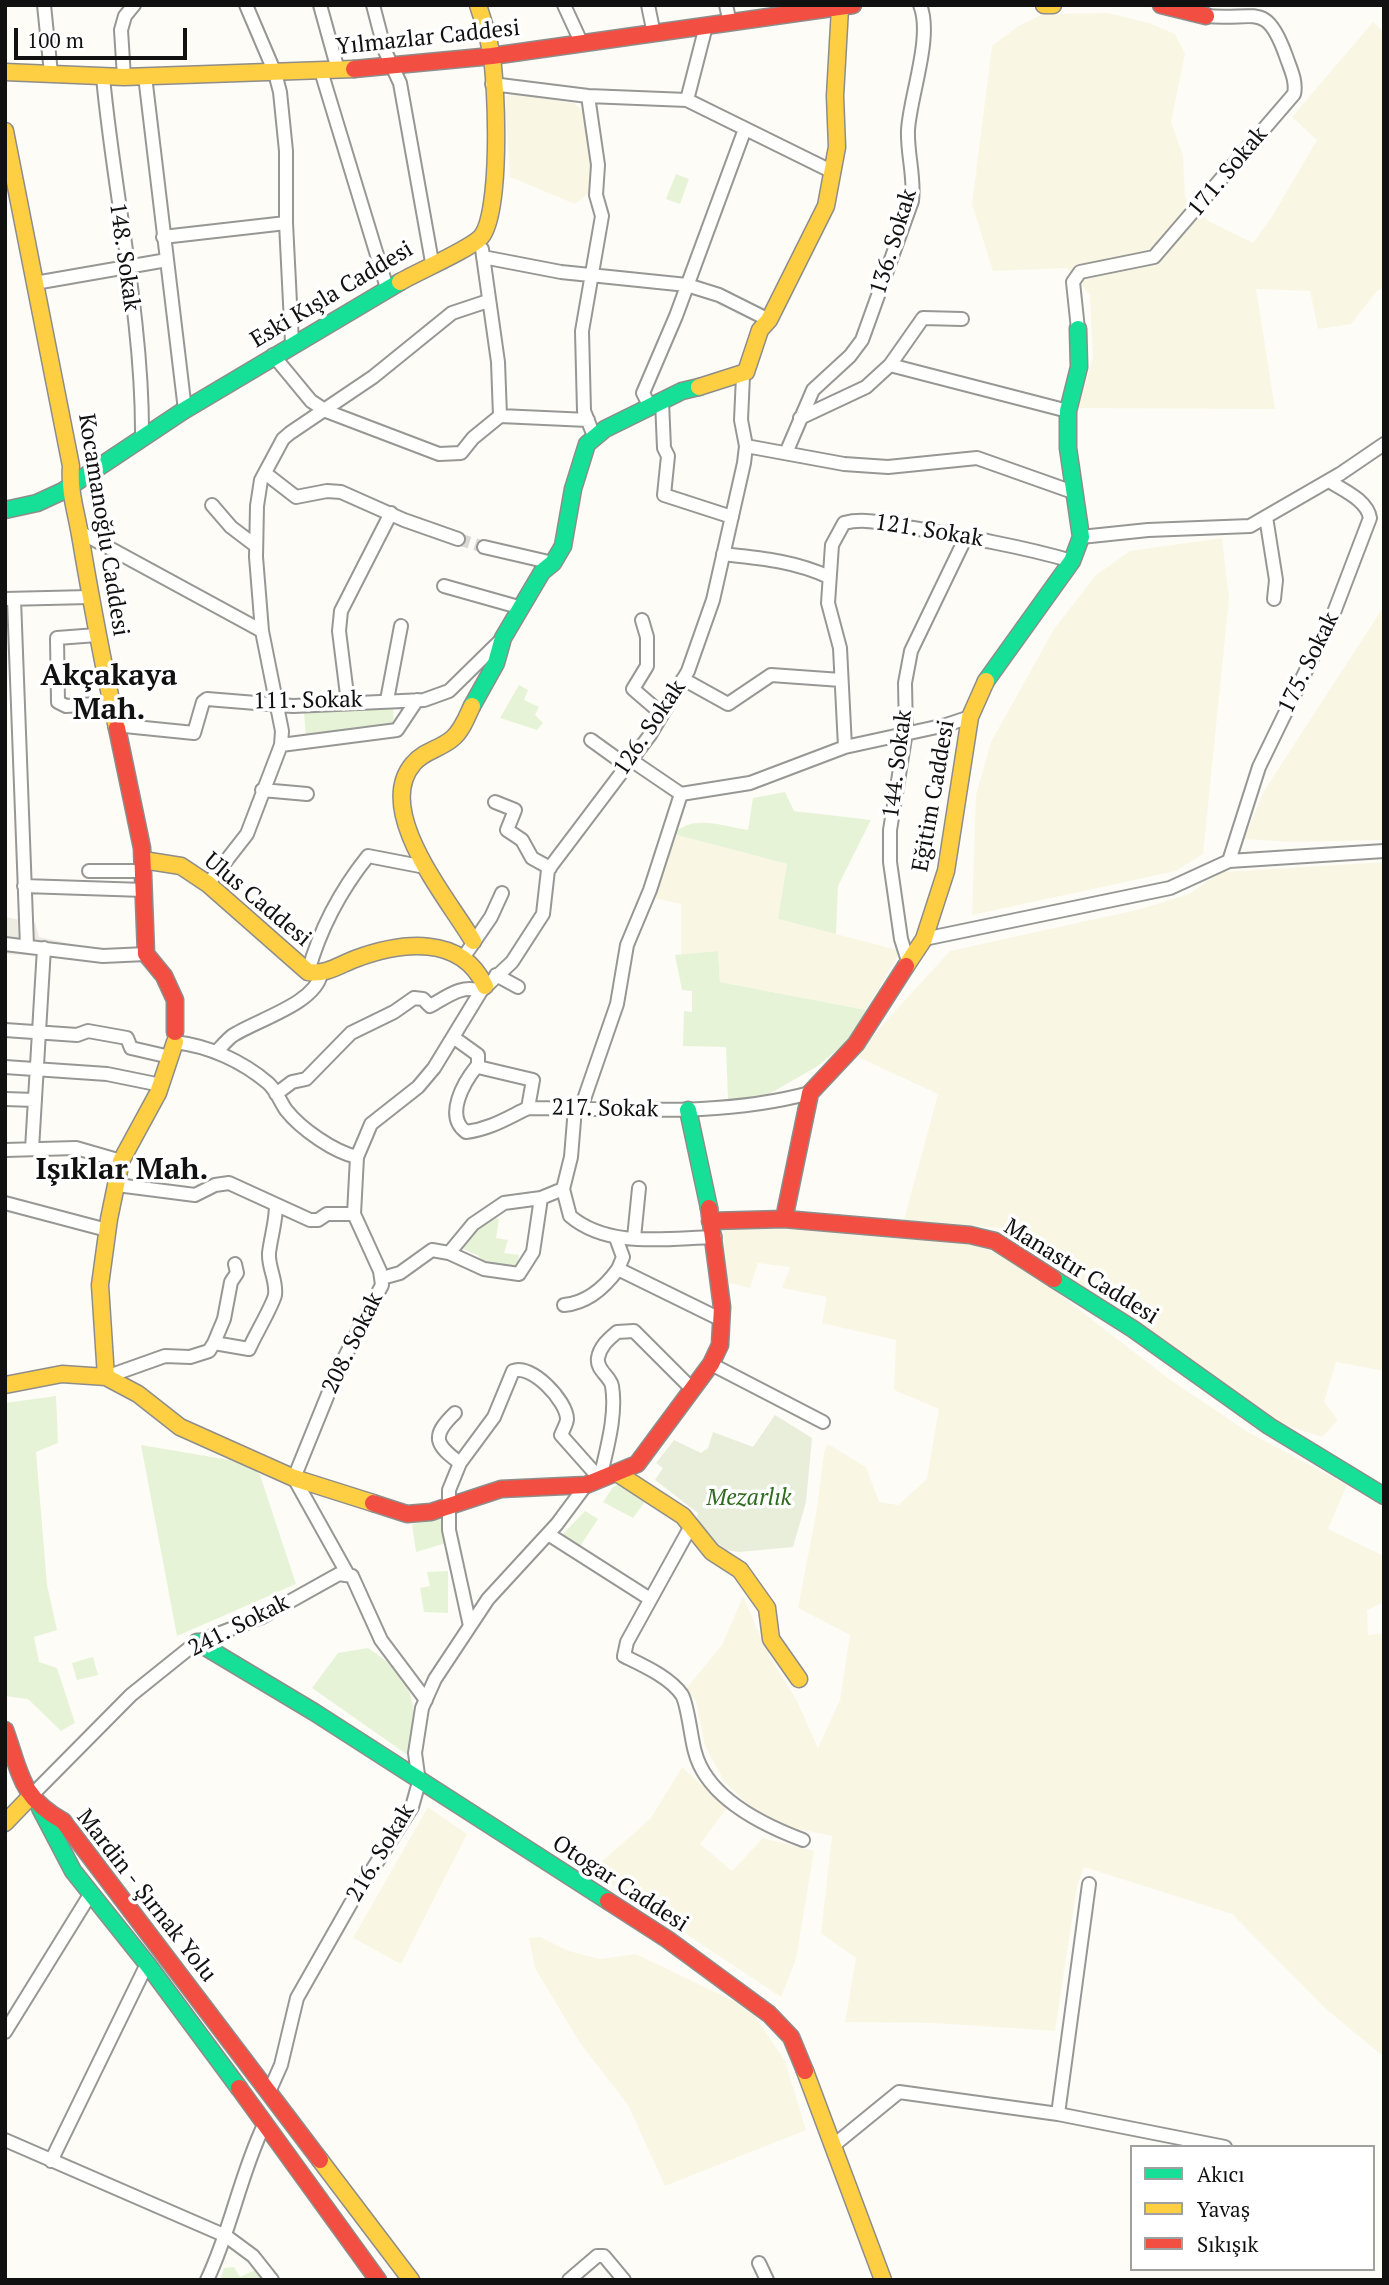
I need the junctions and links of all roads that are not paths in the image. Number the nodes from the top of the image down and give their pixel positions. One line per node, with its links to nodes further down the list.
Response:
1 (44, 5): 26 (street)
2 (134, 5): 29 (street)
3 (246, 5): 25 (street)
4 (320, 5): 23 (street)
5 (373, 5): 22 (street)
6 (478, 5): 21 (street)
7 (564, 5): 20 (street)
8 (648, 5): 19 (street)
9 (726, 5): 17 (street)
10 (919, 5): 60 (street, 136. Sokak)
11 (1044, 5): 12 (street)
12 (1053, 5)
13 (1161, 5): 16 (street)
14 (846, 6): 15 (street, Yılmazlar Caddesi); 35 (street)
15 (792, 9): 17 (street, Yılmazlar Caddesi)
16 (1206, 16): 50 (street, 171. Sokak)
17 (730, 23): 18 (street, Yılmazlar Caddesi)
18 (706, 26): 19 (street, Yılmazlar Caddesi); 32 (street)
19 (654, 34): 20 (street, Yılmazlar Caddesi)
20 (581, 42): 21 (street, Yılmazlar Caddesi)
21 (492, 56): 22 (street, Yılmazlar Caddesi); 30 (street)
22 (393, 65): 23 (street, Yılmazlar Caddesi); 41 (street)
23 (330, 71): 25 (street, Yılmazlar Caddesi); 46 (street)
24 (5, 72): 26 (street, Yılmazlar Caddesi)
25 (275, 73): 27 (street, Yılmazlar Caddesi); 36 (street)
26 (51, 74): 28 (street, Yılmazlar Caddesi)
27 (145, 76): 29 (street, Yılmazlar Caddesi); 37 (street)
28 (103, 77): 29 (street, Yılmazlar Caddesi); 42 (street, 148. Sokak)
29 (124, 77)
30 (492, 84): 31 (street); 38 (street)
31 (588, 96): 32 (street); 43 (street)
32 (687, 100): 33 (street)
33 (745, 129): 35 (street); 45 (street)
34 (5, 131): 44 (street, Kocamanoğlu Caddesi)
35 (832, 172): 49 (street)
36 (286, 223): 37 (street); 51 (street)
37 (163, 237): 40 (street)
38 (481, 238): 39 (street); 41 (street, Eski Kışla Caddesi)
39 (483, 257): 43 (street); 47 (street)
40 (167, 260): 42 (street); 56 (street)
41 (432, 262): 46 (street, Eski Kışla Caddesi)
42 (126, 268): 44 (street); 63 (street, 148. Sokak)
43 (592, 275): 45 (street); 61 (street)
44 (35, 283): 69 (street, Kocamanoğlu Caddesi)
45 (687, 285): 49 (street); 55 (street)
46 (387, 288): 51 (street, Eski Kışla Caddesi)
47 (488, 301): 57 (street); 59 (street)
48 (962, 319): 53 (street)
49 (769, 320): 54 (street)
50 (1078, 329): 58 (street)
51 (292, 343): 52 (street, Eski Kışla Caddesi)
52 (274, 355): 56 (street, Eski Kışla Caddesi); 57 (street)
53 (890, 365): 58 (street); 60 (street)
54 (743, 376): 55 (street); 65 (street, 126. Sokak)
55 (656, 404): 62 (street); 74 (street)
56 (185, 410): 63 (street, Eski Kışla Caddesi)
57 (326, 411): 59 (street); 67 (street)
58 (1068, 411): 70 (street)
59 (500, 416): 61 (street)
60 (800, 418): 66 (street, 136. Sokak)
61 (588, 420): 62 (street)
62 (594, 436): 84 (street)
63 (142, 438): 69 (street, Eski Kışla Caddesi)
64 (1384, 444): 68 (street)
65 (746, 446): 66 (street); 74 (street, 126. Sokak)
66 (786, 453): 70 (street)
67 (265, 473): 73 (street); 80 (street)
68 (1329, 481): 75 (street); 116 (street, 175. Sokak)
69 (69, 490): 72 (street, Eski Kışla Caddesi); 76 (street, Kocamanoğlu Caddesi)
70 (1073, 492): 78 (street)
71 (212, 505): 80 (street)
72 (5, 510)
73 (391, 513): 79 (street); 102 (street)
74 (732, 517): 82 (street, 126. Sokak)
75 (1266, 517): 78 (street); 89 (street)
76 (80, 532): 87 (street, Kocamanoğlu Caddesi); 93 (street)
77 (966, 537): 83 (street, 121. Sokak); 85 (street, 121. Sokak); 106 (street, 144. Sokak)
78 (1081, 537): 83 (street, Eğitim Caddesi)
79 (458, 539)
80 (256, 546): 93 (street)
81 (484, 547): 84 (street)
82 (723, 554): 85 (street); 96 (street, 126. Sokak)
83 (1072, 561): 104 (street, Eğitim Caddesi)
84 (554, 563): 90 (street)
85 (829, 577): 97 (street, 121. Sokak)
86 (444, 586): 90 (street)
87 (89, 597): 88 (street); 94 (street, Kocamanoğlu Caddesi)
88 (10, 599): 122 (street)
89 (1274, 599)
90 (522, 608): 95 (street)
91 (642, 620): 103 (street)
92 (401, 626): 98 (street)
93 (262, 631): 101 (street)
94 (97, 635): 100 (street, Kocamanoğlu Caddesi); 100 (street)
95 (503, 638): 99 (street, 111. Sokak); 118 (street)
96 (683, 679): 97 (street); 103 (street, 126. Sokak)
97 (841, 680): 109 (street, 121. Sokak)
98 (387, 700): 99 (street, 111. Sokak); 102 (street, 111. Sokak)
99 (416, 700): 108 (street)
100 (111, 703): 105 (street, Kocamanoğlu Caddesi)
101 (278, 703): 102 (street, 111. Sokak); 105 (street, 111. Sokak); 108 (street)
102 (348, 703)
103 (662, 714): 110 (street, 126. Sokak)
104 (970, 717): 106 (street); 125 (street, Eğitim Caddesi)
105 (115, 725): 117 (street, Kocamanoğlu Caddesi)
106 (906, 732): 109 (street); 131 (street, 144. Sokak)
107 (591, 740): 110 (street)
108 (281, 745): 111 (street)
109 (845, 747): 113 (street)
110 (629, 763): 113 (street); 119 (street, 126. Sokak)
111 (262, 790): 112 (street); 121 (street)
112 (307, 794)
113 (681, 794): 149 (street)
114 (495, 802): 119 (street)
115 (1384, 851): 116 (street)
116 (1229, 861): 125 (street)
117 (143, 865): 120 (street); 121 (street, Ulus Caddesi); 123 (street, Kocamanoğlu Caddesi)
118 (425, 867): 129 (street); 132 (street)
119 (550, 868): 133 (street, 126. Sokak)
120 (89, 871)
121 (208, 884): 132 (street, Ulus Caddesi)
122 (24, 886): 123 (street); 127 (street)
123 (144, 890): 130 (street, Kocamanoğlu Caddesi)
124 (502, 894): 129 (street)
125 (924, 939): 131 (street, Eğitim Caddesi)
126 (5, 944): 127 (street)
127 (27, 946): 128 (street)
128 (44, 948): 130 (street); 136 (street)
129 (469, 948): 132 (street, Ulus Caddesi); 133 (street)
130 (146, 954): 138 (street)
131 (908, 961): 144 (street, Eğitim Caddesi)
132 (314, 973): 139 (street)
133 (487, 984): 134 (street); 137 (street, 126. Sokak); 145 (street)
134 (518, 987)
135 (5, 1030): 136 (street)
136 (37, 1031): 138 (street); 142 (street)
137 (453, 1037): 140 (street); 153 (street, 208. Sokak)
138 (173, 1044): 139 (street); 143 (street)
139 (216, 1052): 145 (street)
140 (477, 1066): 148 (street, 217. Sokak); 148 (street)
141 (5, 1067): 142 (street)
142 (35, 1068): 143 (street); 147 (street)
143 (161, 1085): 154 (street)
144 (810, 1093): 150 (street, 217. Sokak); 162 (street)
145 (276, 1094): 153 (street)
146 (5, 1099): 147 (street)
147 (35, 1100): 151 (street)
148 (528, 1108): 149 (street, 217. Sokak)
149 (578, 1108): 150 (street, 217. Sokak); 157 (street)
150 (688, 1110): 163 (street)
151 (32, 1149): 152 (street); 154 (street)
152 (5, 1150)
153 (357, 1157): 161 (street, 208. Sokak)
154 (121, 1161): 155 (street)
155 (117, 1185): 160 (street); 164 (street)
156 (639, 1188): 166 (street)
157 (563, 1189): 158 (street); 165 (street)
158 (541, 1198): 167 (street); 167 (street)
159 (5, 1203): 164 (street)
160 (276, 1205): 161 (street); 173 (street)
161 (354, 1214): 170 (street, 208. Sokak)
162 (784, 1219): 163 (street, Manastır Caddesi); 184 (street, Manastır Caddesi)
163 (713, 1229): 166 (street); 172 (street)
164 (107, 1230): 175 (street)
165 (616, 1238): 166 (street); 169 (street)
166 (634, 1238)
167 (449, 1253): 170 (street)
168 (235, 1264): 173 (street)
169 (618, 1269): 171 (street); 172 (street)
170 (382, 1278): 182 (street, 208. Sokak)
171 (564, 1305)
172 (722, 1320): 174 (street)
173 (214, 1343): 175 (street)
174 (711, 1364): 177 (street); 179 (street)
175 (106, 1377): 176 (street); 182 (street)
176 (5, 1385)
177 (693, 1390): 181 (street); 183 (street)
178 (455, 1413): 180 (street)
179 (823, 1422)
180 (460, 1463): 183 (street); 185 (street)
181 (617, 1473): 183 (street); 186 (street)
182 (294, 1478): 185 (street); 188 (street)
183 (593, 1482): 185 (street); 187 (street, 216. Sokak)
184 (1384, 1496)
185 (447, 1506): 190 (street)
186 (691, 1526): 189 (street); 192 (street)
187 (548, 1534): 189 (street); 190 (street, 216. Sokak)
188 (347, 1573): 191 (street, 241. Sokak); 193 (street)
189 (650, 1599): 198 (street)
190 (470, 1626): 193 (street, 216. Sokak)
191 (197, 1642): 195 (street, Otogar Caddesi); 196 (street, 241. Sokak)
192 (799, 1679)
193 (426, 1700): 195 (street, 216. Sokak)
194 (5, 1730): 196 (street)
195 (419, 1782): 203 (street, 216. Sokak); 208 (street, Otogar Caddesi)
196 (35, 1803): 197 (street); 200 (street, Mardin - Şırnak Yolu); 203 (street, Mardin - Şırnak Yolu)
197 (5, 1823)
198 (803, 1840)
199 (1089, 1884): 204 (street)
200 (91, 1893): 201 (street, Mardin - Şırnak Yolu); 202 (street)
201 (147, 1964): 205 (street, Mardin - Şırnak Yolu); 209 (street)
202 (5, 2032)
203 (269, 2092): 215 (street, Mardin - Şırnak Yolu)
204 (1058, 2114): 207 (street); 208 (street)
205 (264, 2126): 210 (street); 214 (street, Mardin - Şırnak Yolu)
206 (5, 2140): 209 (street)
207 (1215, 2145)
208 (834, 2146): 219 (street, Otogar Caddesi)
209 (51, 2161): 210 (street)
210 (226, 2236): 212 (street); 213 (street)
211 (759, 2263): 218 (street)
212 (207, 2280)
213 (272, 2280)
214 (378, 2280)
215 (411, 2280)
216 (569, 2280): 217 (street)
217 (624, 2280)
218 (767, 2280)
219 (883, 2280)

